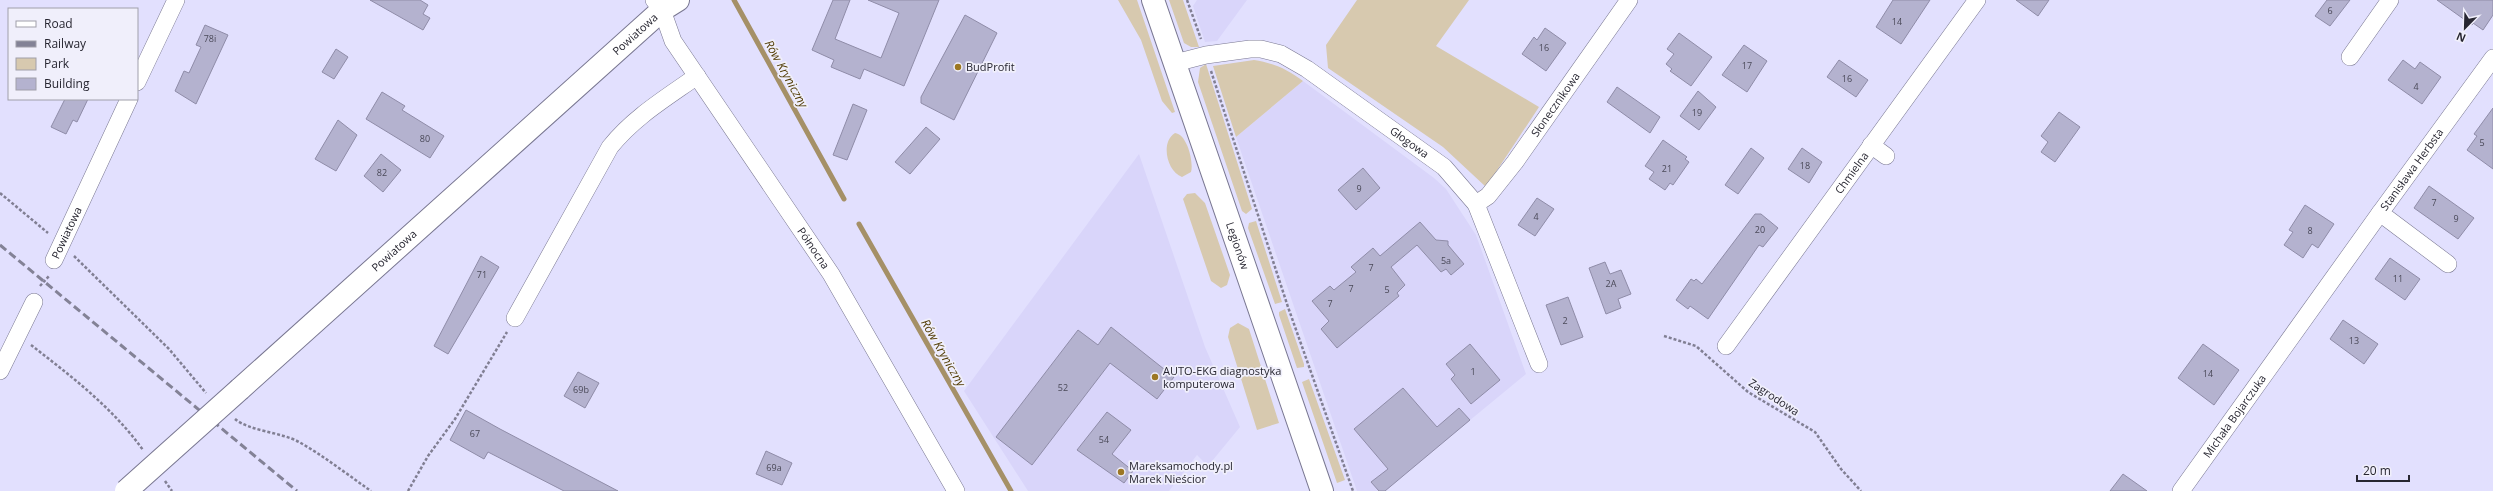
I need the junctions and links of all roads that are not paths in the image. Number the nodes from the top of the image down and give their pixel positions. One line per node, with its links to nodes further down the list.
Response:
1 (176, 0): 11 (street)
2 (1153, 0): 9 (main road, Legionów)
3 (1629, 0): 15 (street, Słonecznikowa)
4 (1977, 0): 13 (street, Chmielna)
5 (2390, 0): 7 (street)
6 (665, 3): 10 (street, Północna); 24 (main road, Powiatowa, bridge)
7 (2350, 57)
8 (2493, 58): 16 (street, Stanisława Herbsta)
9 (1175, 63): 15 (street, Głogowa); 26 (main road, Legionów)
10 (697, 76): 20 (street); 25 (street, Północna)
11 (138, 80)
12 (129, 100): 17 (street, Powiatowa)
13 (1871, 145): 14 (street); 21 (street, Chmielna)
14 (1886, 156)
15 (1476, 204): 22 (street, Głogowa)
16 (2380, 213): 18 (street, Stanisława Herbsta); 27 (street, Michała Bojarczuka)
17 (54, 260)
18 (2448, 264)
19 (34, 302): 23 (street)
20 (515, 318)
21 (1726, 346)
22 (1539, 364)
23 (0, 371)
24 (126, 491)
25 (956, 491)
26 (1322, 491)
27 (2181, 491)

